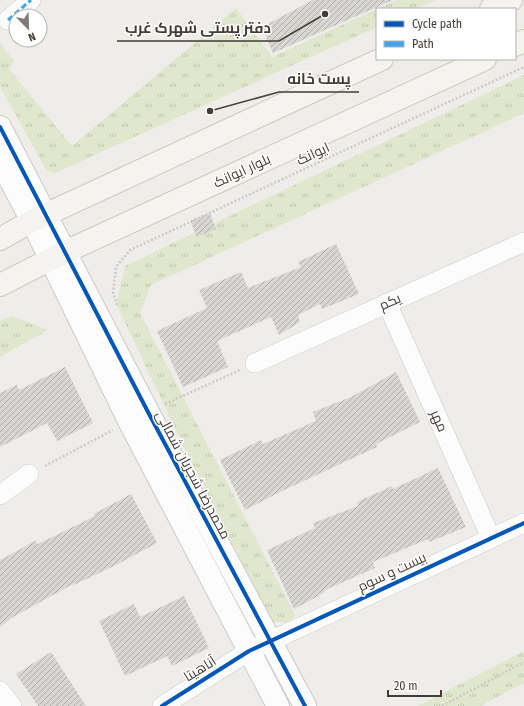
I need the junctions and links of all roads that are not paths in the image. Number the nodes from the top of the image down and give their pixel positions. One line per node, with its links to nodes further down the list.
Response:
1 (31, 0): 3 (street)
2 (511, 0): 4 (main road)
3 (22, 8)
4 (493, 8)
5 (380, 60): 9 (main road)
6 (483, 60): 12 (main road, بلوار ایوانک)
7 (0, 127): 9 (street)
8 (0, 160): 9 (street)
9 (39, 218): 10 (main road); 12 (street, محمدرضا شجریان شمالی)
10 (0, 238)
11 (524, 242): 14 (street, یکم)
12 (58, 256): 13 (main road, بلوار ایوانک); 16 (street, محمدرضا شجریان شمالی)
13 (0, 285)
14 (387, 303): 15 (street, یکم); 20 (street, مهر)
15 (256, 363)
16 (139, 417): 21 (street, محمدرضا شجریان شمالی); 22 (street, محمدرضا شجریان شمالی)
17 (29, 474): 18 (street)
18 (0, 496)
19 (524, 523): 20 (street, بیست و سوم)
20 (491, 538): 21 (street, بیست و سوم)
21 (269, 641): 22 (street, بیست و سوم); 27 (street, محمدرضا شجریان شمالی)
22 (249, 651): 25 (street, آناهیتا); 26 (street, محمدرضا شجریان شمالی)
23 (0, 691): 24 (street)
24 (12, 706)
25 (162, 706)
26 (278, 706)
27 (305, 706)

